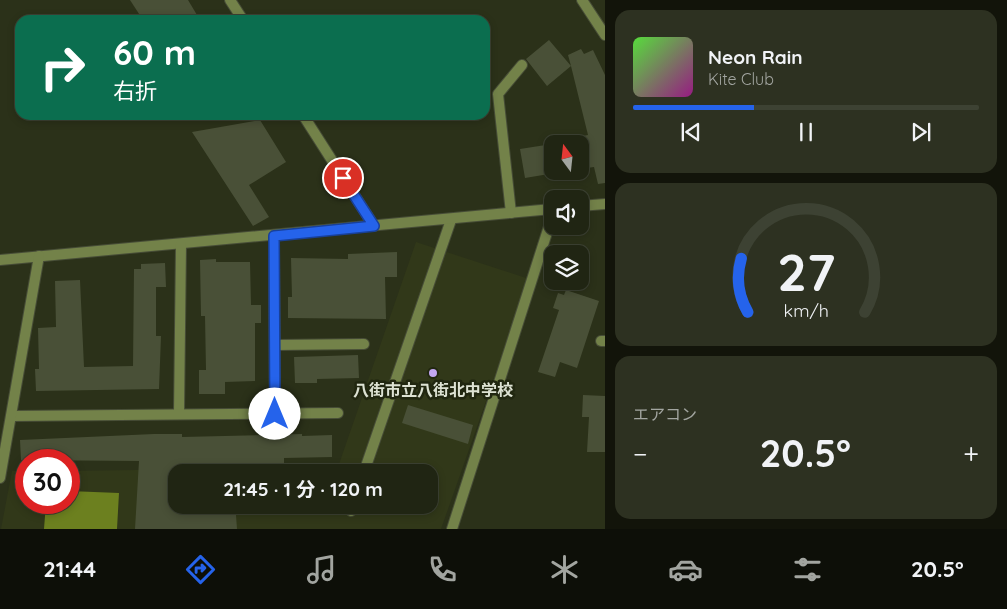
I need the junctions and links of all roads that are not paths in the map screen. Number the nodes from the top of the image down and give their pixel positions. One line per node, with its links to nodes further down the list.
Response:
1 (230, 0): 3 (street)
2 (582, 0): 4 (street)
3 (240, 15)
4 (604, 35)
5 (522, 65): 10 (street)
6 (306, 120): 12 (street)
7 (604, 204): 8 (street)
8 (589, 205)
9 (544, 210): 10 (street)
10 (511, 213): 11 (street)
11 (451, 220): 12 (street); 24 (street)
12 (374, 226): 14 (street)
13 (546, 235): 26 (street)
14 (274, 236): 15 (street); 19 (street)
15 (181, 244): 16 (street); 21 (street)
16 (39, 256): 17 (street); 23 (street)
17 (0, 260)
18 (364, 344): 19 (street)
19 (275, 345): 22 (street)
20 (338, 413): 22 (street)
21 (179, 414): 22 (street); 23 (street)
22 (275, 414)
23 (12, 416): 25 (street)
24 (367, 464)
25 (0, 478)
26 (452, 529)

